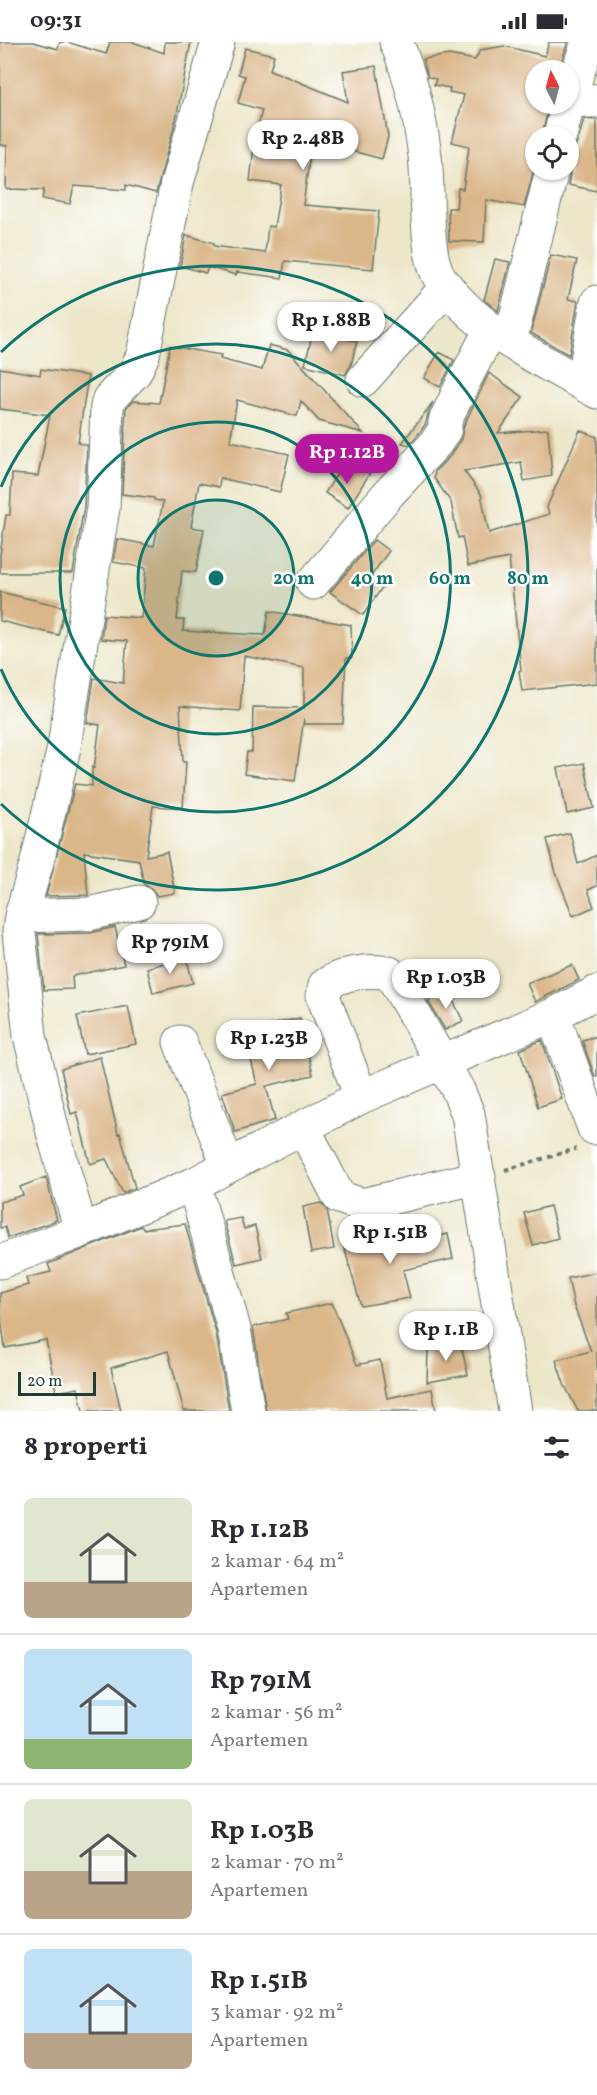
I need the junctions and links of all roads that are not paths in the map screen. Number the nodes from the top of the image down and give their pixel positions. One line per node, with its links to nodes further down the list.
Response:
1 (218, 42): 15 (street)
2 (396, 42): 8 (street)
3 (588, 42): 4 (street)
4 (579, 70)
5 (579, 101): 6 (street)
6 (597, 101)
7 (548, 180): 10 (street)
8 (447, 287): 10 (street); 11 (street)
9 (597, 302): 12 (street)
10 (491, 340): 12 (street); 13 (street)
11 (363, 380)
12 (590, 388)
13 (314, 583)
14 (139, 902): 15 (street)
15 (13, 927): 26 (street)
16 (597, 992): 17 (street)
17 (553, 1015): 19 (street); 22 (street)
18 (180, 1042): 23 (street)
19 (441, 1063): 20 (street); 20 (street); 24 (street)
20 (362, 1097): 21 (street)
21 (303, 1127): 23 (street); 24 (street)
22 (594, 1128)
23 (228, 1166): 25 (street)
24 (479, 1177): 28 (street)
25 (194, 1184): 26 (street); 29 (street)
26 (81, 1231): 27 (street)
27 (0, 1262)
28 (514, 1410)
29 (248, 1411)

